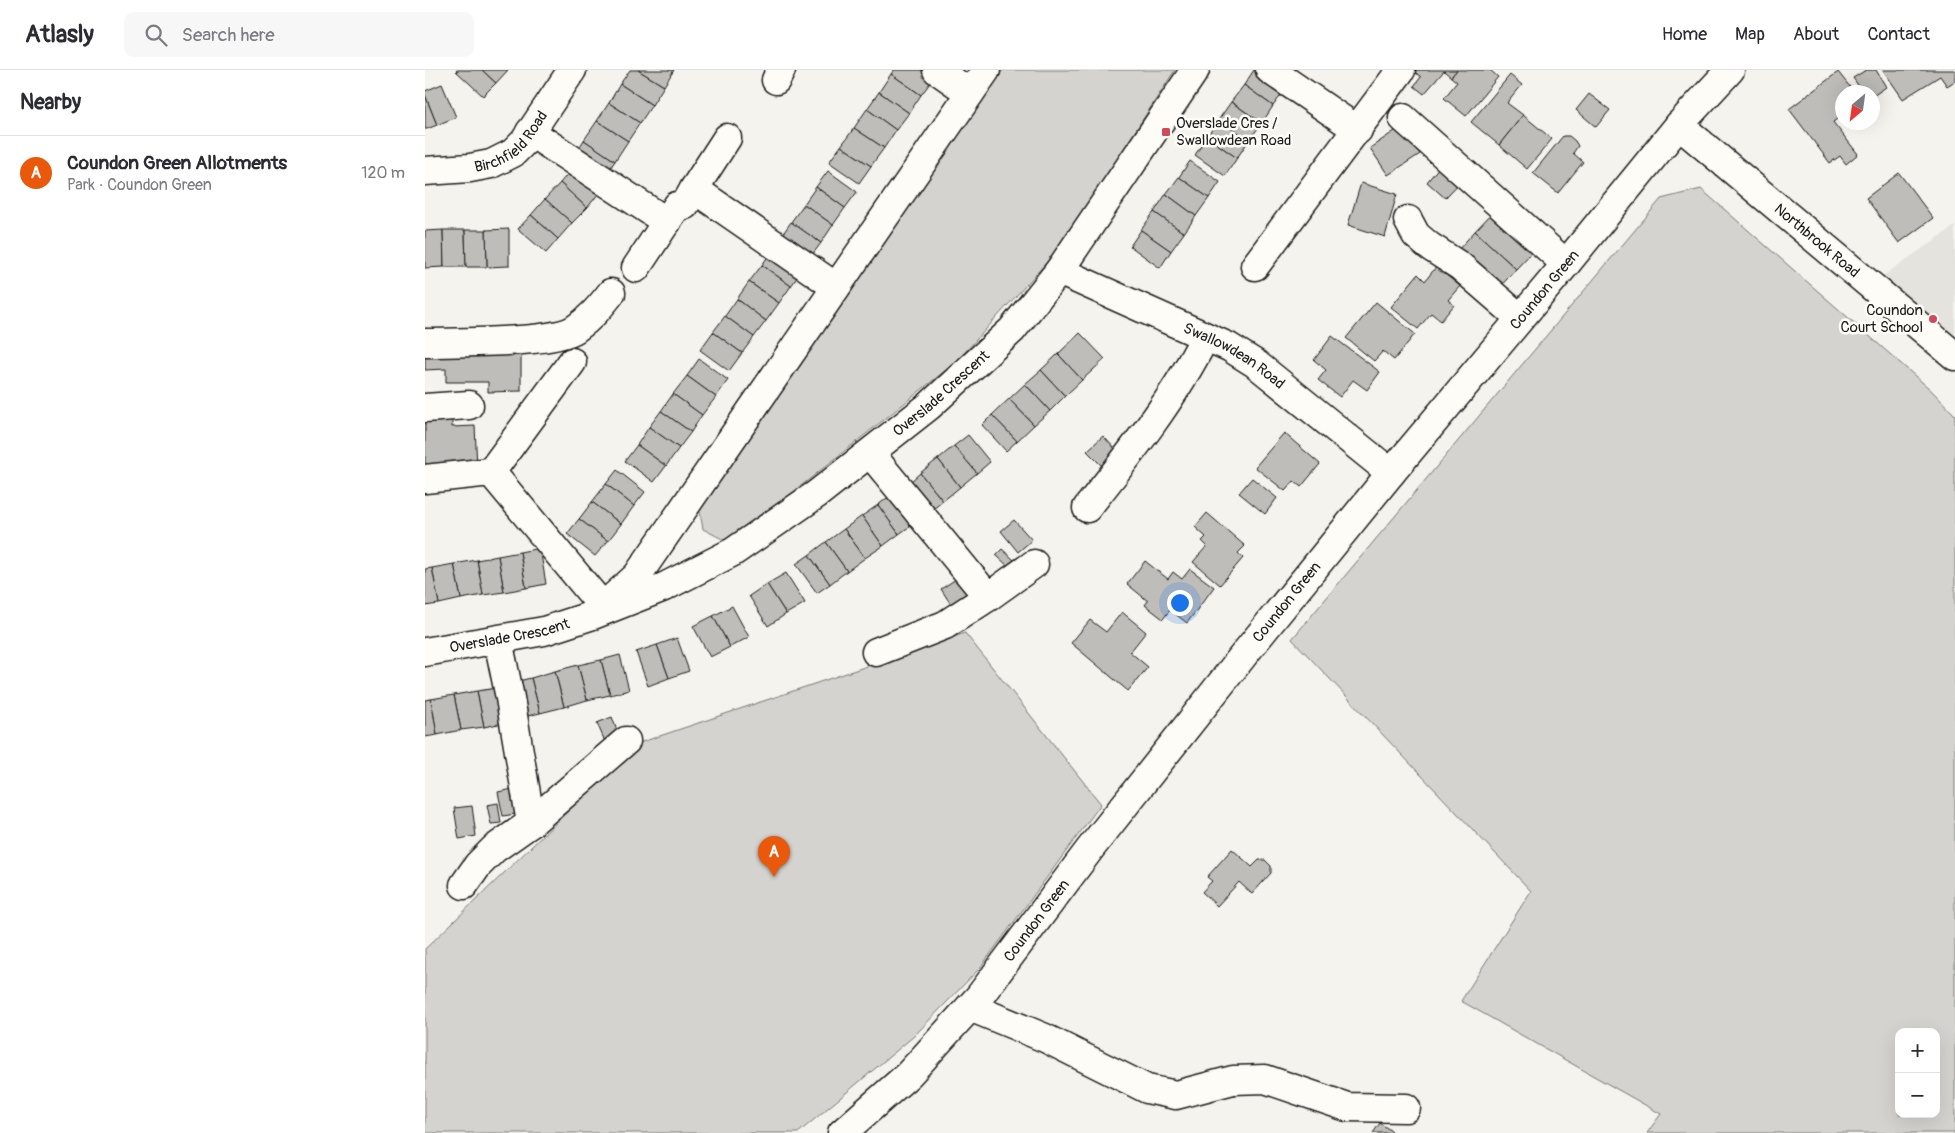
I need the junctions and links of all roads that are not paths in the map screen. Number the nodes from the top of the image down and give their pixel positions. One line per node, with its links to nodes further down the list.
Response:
1 (572, 70): 12 (street, Birchfield Road)
2 (937, 70): 8 (street)
3 (986, 70): 8 (street, Overslade Crescent)
4 (1195, 70): 21 (street, Overslade Crescent)
5 (1270, 70): 11 (street)
6 (1401, 70): 11 (street)
7 (1731, 70): 10 (street, Coundon Green)
8 (970, 93): 22 (street, Overslade Crescent)
9 (1403, 118): 18 (street)
10 (1679, 125): 18 (street, Coundon Green); 27 (street, Northbrook Road)
11 (1357, 130): 19 (street)
12 (530, 132): 14 (street, Birchfield Road); 17 (street)
13 (727, 138): 15 (street)
14 (425, 171)
15 (694, 188): 17 (street); 22 (street)
16 (1408, 220): 24 (street)
17 (667, 222): 20 (street)
18 (1566, 264): 24 (street, Coundon Green)
19 (1255, 266)
20 (637, 268)
21 (1059, 271): 25 (street, Swallowdean Road); 31 (street, Overslade Crescent)
22 (836, 287): 38 (street, Overslade Crescent)
23 (611, 294): 26 (street)
24 (1520, 318): 33 (street, Coundon Green)
25 (1205, 337): 33 (street, Swallowdean Road); 35 (street)
26 (425, 343)
27 (1954, 353)
28 (572, 362): 32 (street)
29 (469, 406): 30 (street)
30 (425, 408)
31 (870, 453): 37 (street); 38 (street, Overslade Crescent)
32 (491, 472): 34 (street); 38 (street)
33 (1391, 473): 45 (street, Coundon Green)
34 (425, 479)
35 (1087, 508)
36 (1034, 564): 37 (street)
37 (989, 597): 41 (street)
38 (598, 611): 39 (street, Overslade Crescent)
39 (498, 640): 40 (street, Overslade Crescent); 43 (street)
40 (425, 652)
41 (876, 652)
42 (625, 741): 43 (street)
43 (531, 823): 44 (street)
44 (464, 885)
45 (970, 1007): 46 (street); 47 (street, Coundon Green)
46 (1405, 1108)
47 (842, 1133)

